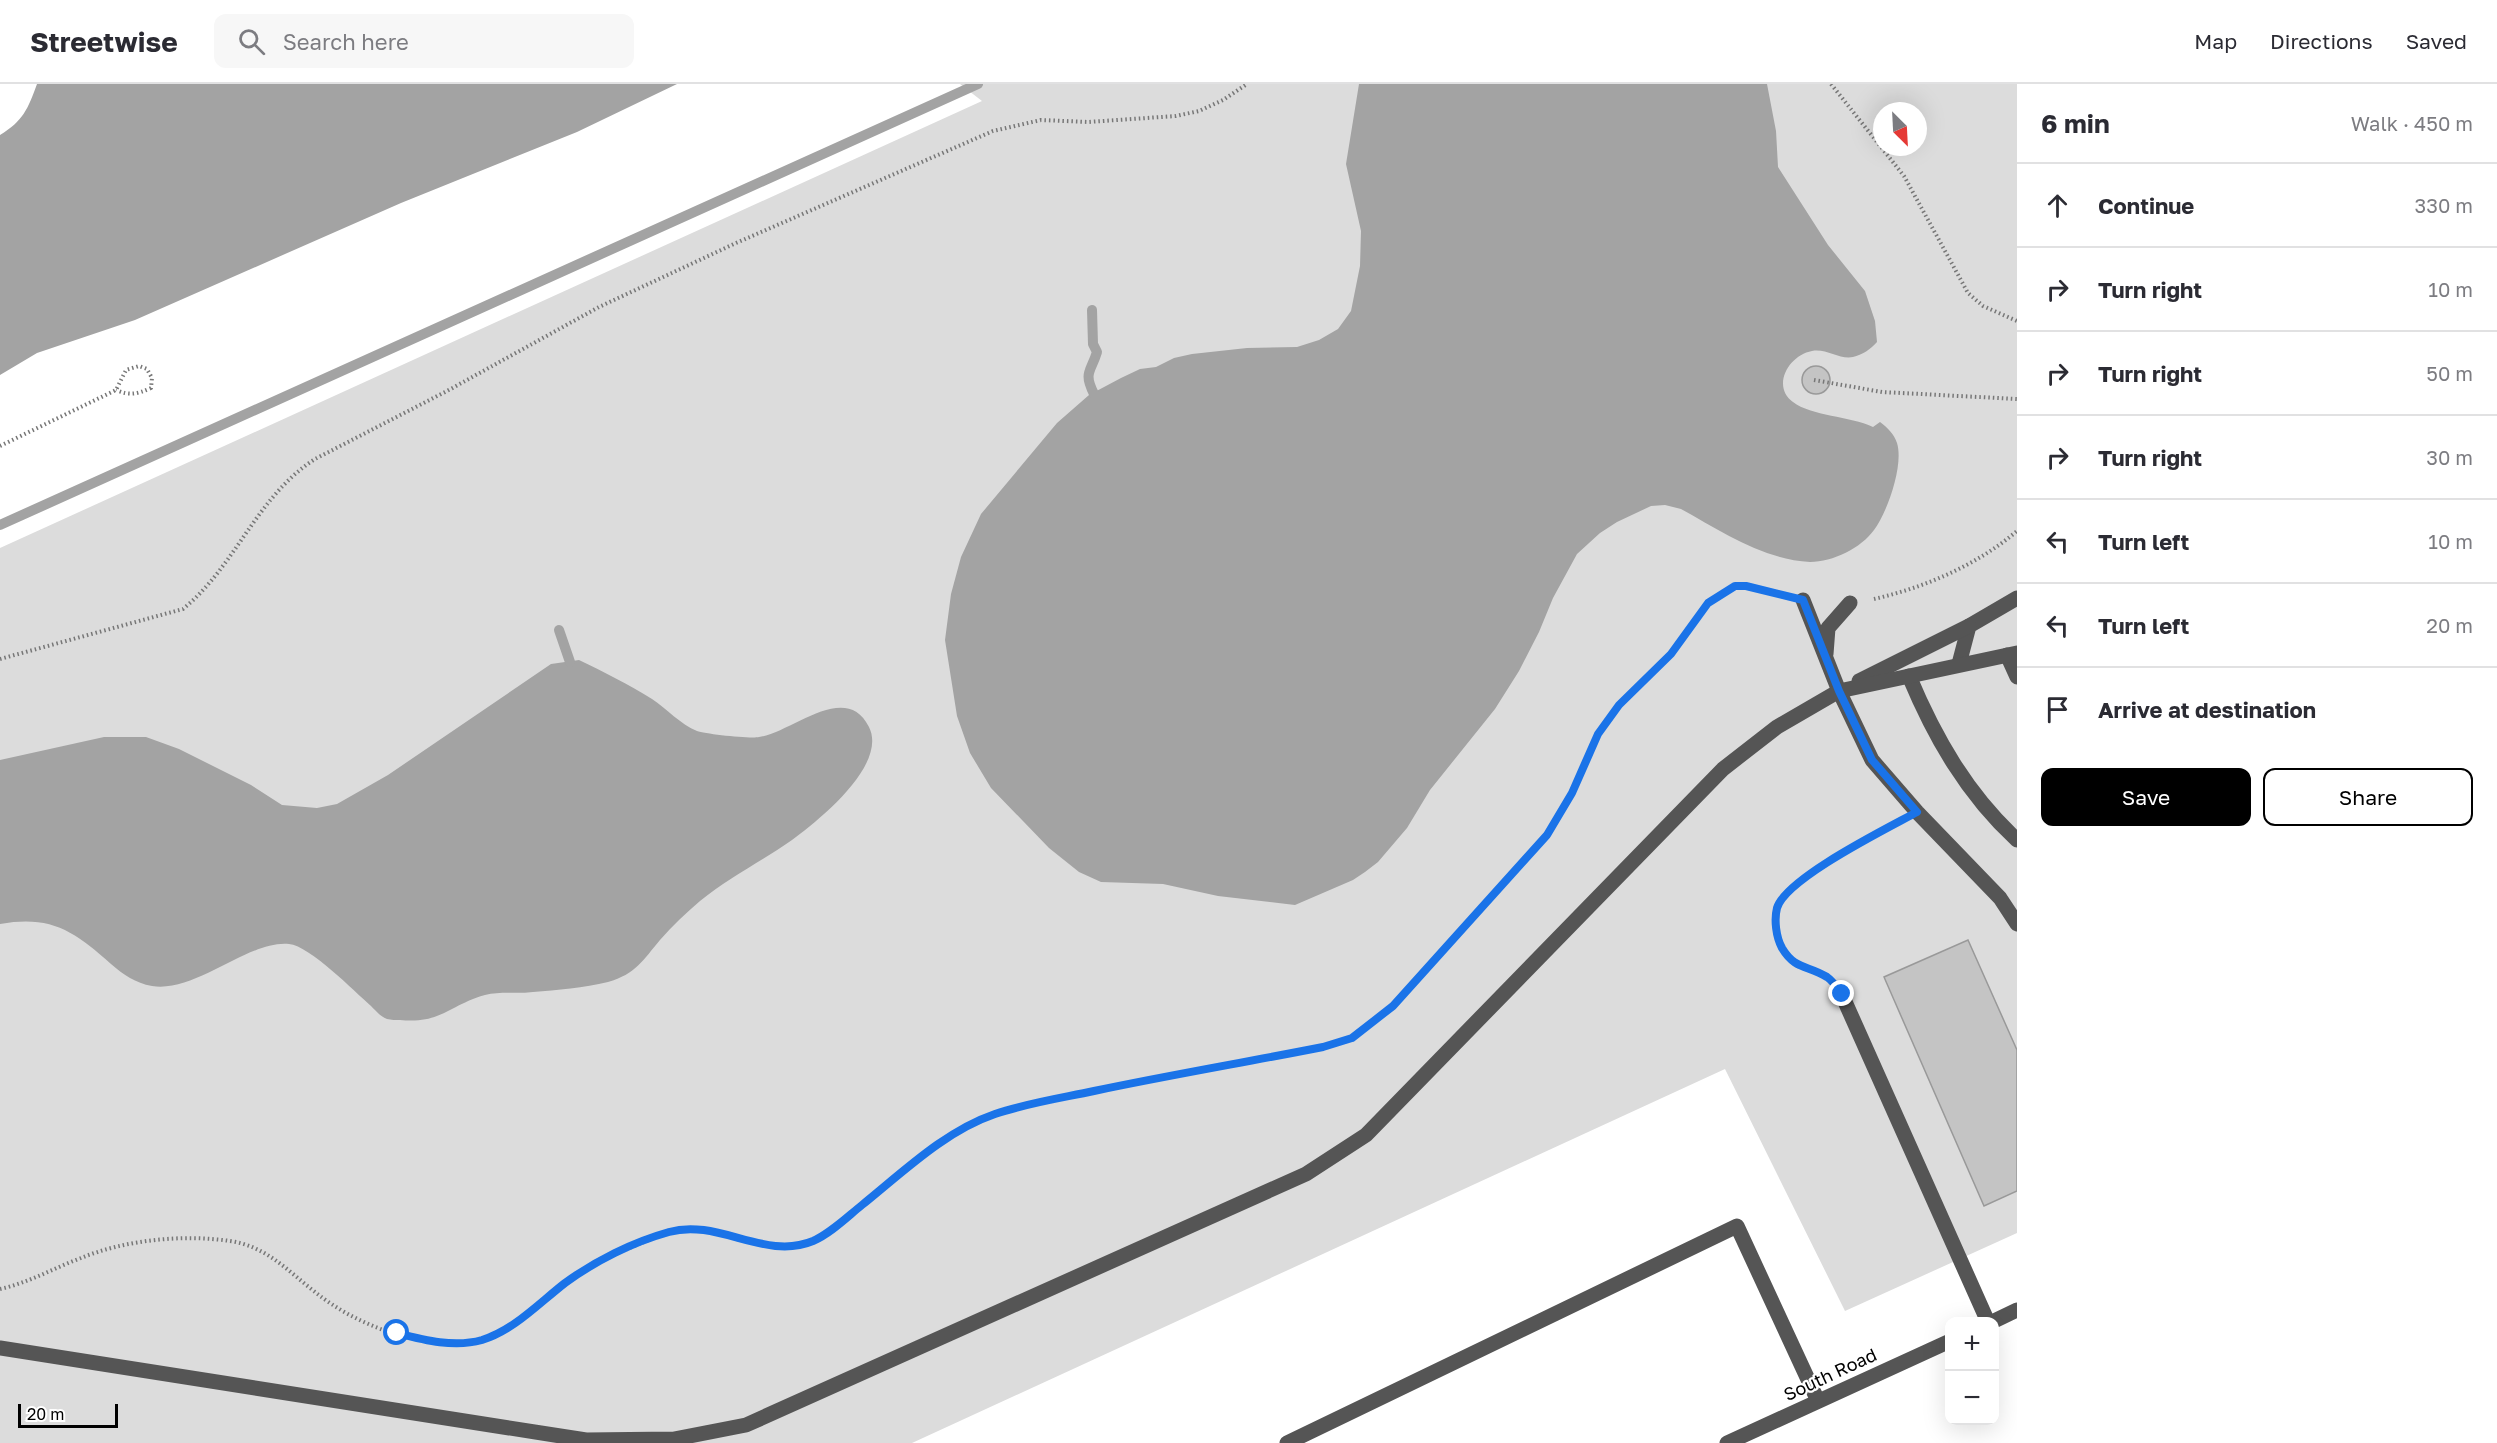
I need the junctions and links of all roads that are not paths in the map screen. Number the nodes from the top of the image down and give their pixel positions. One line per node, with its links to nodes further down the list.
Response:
1 (2017, 598): 4 (street)
2 (1803, 600): 6 (street)
3 (1850, 603): 6 (street)
4 (1969, 626): 7 (street); 10 (street)
5 (2012, 654): 7 (street); 9 (street)
6 (1826, 657): 10 (street)
7 (1959, 664): 8 (street)
8 (1909, 676): 10 (street); 11 (street)
9 (2017, 677)
10 (1839, 691): 12 (street); 18 (street)
11 (2017, 840)
12 (2017, 924)
13 (1842, 994): 15 (street)
14 (2017, 1310): 16 (street)
15 (1988, 1317)
16 (1999, 1318)
17 (1945, 1343): 19 (street, South Road)
18 (0, 1348)
19 (1818, 1401): 20 (street); 21 (street, South Road)
20 (1287, 1443)
21 (1727, 1443)

